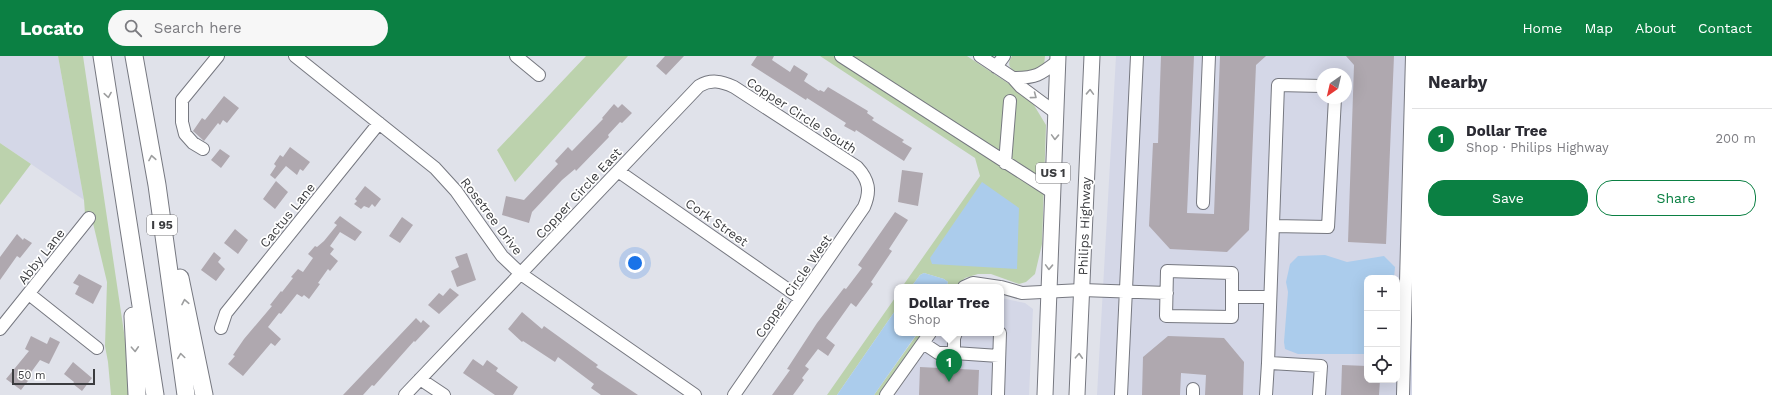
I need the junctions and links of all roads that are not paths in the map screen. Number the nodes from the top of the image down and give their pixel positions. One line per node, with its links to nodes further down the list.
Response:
1 (102, 56): 31 (highway, I 95, one-way to 31)
2 (134, 56): 26 (highway, I 95, one-way to 2)
3 (218, 56): 23 (street)
4 (295, 56): 22 (street, Rosetree Drive)
5 (516, 56): 15 (street)
6 (841, 56): 24 (street)
7 (980, 56): 14 (street)
8 (1004, 56): 14 (street)
9 (1092, 56): 36 (main road, Philips Highway / US 1, one-way to 9)
10 (1137, 56): 37 (street)
11 (1209, 56): 29 (street)
12 (1412, 56): 69 (street)
13 (1058, 59): 16 (street); 21 (main road, US 1)
14 (996, 67): 16 (street)
15 (539, 75)
16 (1013, 78): 21 (street, one-way to 21)
17 (707, 81): 25 (street, Copper Circle East); 27 (street, Copper Circle South)
18 (1316, 86): 32 (street)
19 (1010, 101): 24 (street)
20 (1335, 104): 32 (street)
21 (1056, 113): 28 (main road, US 1, one-way to 28)
22 (379, 123): 33 (street, Rosetree Drive); 43 (street, Cactus Lane)
23 (203, 149)
24 (1005, 163): 28 (street)
25 (618, 170): 33 (street, Copper Circle East); 42 (street, Cork Street)
26 (157, 185): 56 (highway, I 95, one-way to 26); 57 (highway, one-way to 26)
27 (869, 189): 42 (street, Copper Circle West)
28 (1052, 192): 35 (main road, US 1, one-way to 35)
29 (1202, 203)
30 (88, 218): 39 (street, Abby Lane)
31 (129, 226): 54 (highway, one-way to 54); 55 (highway, I 95)
32 (1273, 226): 41 (street)
33 (521, 274): 53 (street, Copper Circle East); 60 (street, Rosetree Drive)
34 (1004, 288): 35 (street)
35 (1048, 290): 36 (street); 64 (main road, US 1)
36 (1082, 290): 37 (street); 65 (main road, Philips Highway / US 1, one-way to 36)
37 (1126, 292): 38 (street); 66 (street)
38 (1167, 293): 40 (street); 40 (street)
39 (29, 294): 44 (street, Abby Lane); 49 (street)
40 (1233, 296): 41 (street)
41 (1270, 297): 52 (street)
42 (800, 298): 61 (street, Copper Circle West)
43 (221, 328)
44 (0, 329)
45 (928, 336): 48 (street)
46 (955, 336): 50 (street)
47 (1000, 336): 51 (street)
48 (923, 343): 50 (street); 62 (street)
49 (97, 348)
50 (954, 353): 51 (street)
51 (1000, 356): 63 (street)
52 (1268, 363): 67 (street); 68 (street)
53 (420, 379): 58 (street, Copper Circle East); 59 (street)
54 (137, 395)
55 (155, 395)
56 (186, 395)
57 (204, 395)
58 (405, 395)
59 (444, 395)
60 (695, 395)
61 (734, 395)
62 (886, 395)
63 (998, 395)
64 (1045, 395)
65 (1077, 395)
66 (1121, 395)
67 (1266, 395)
68 (1319, 395)
69 (1403, 395)

